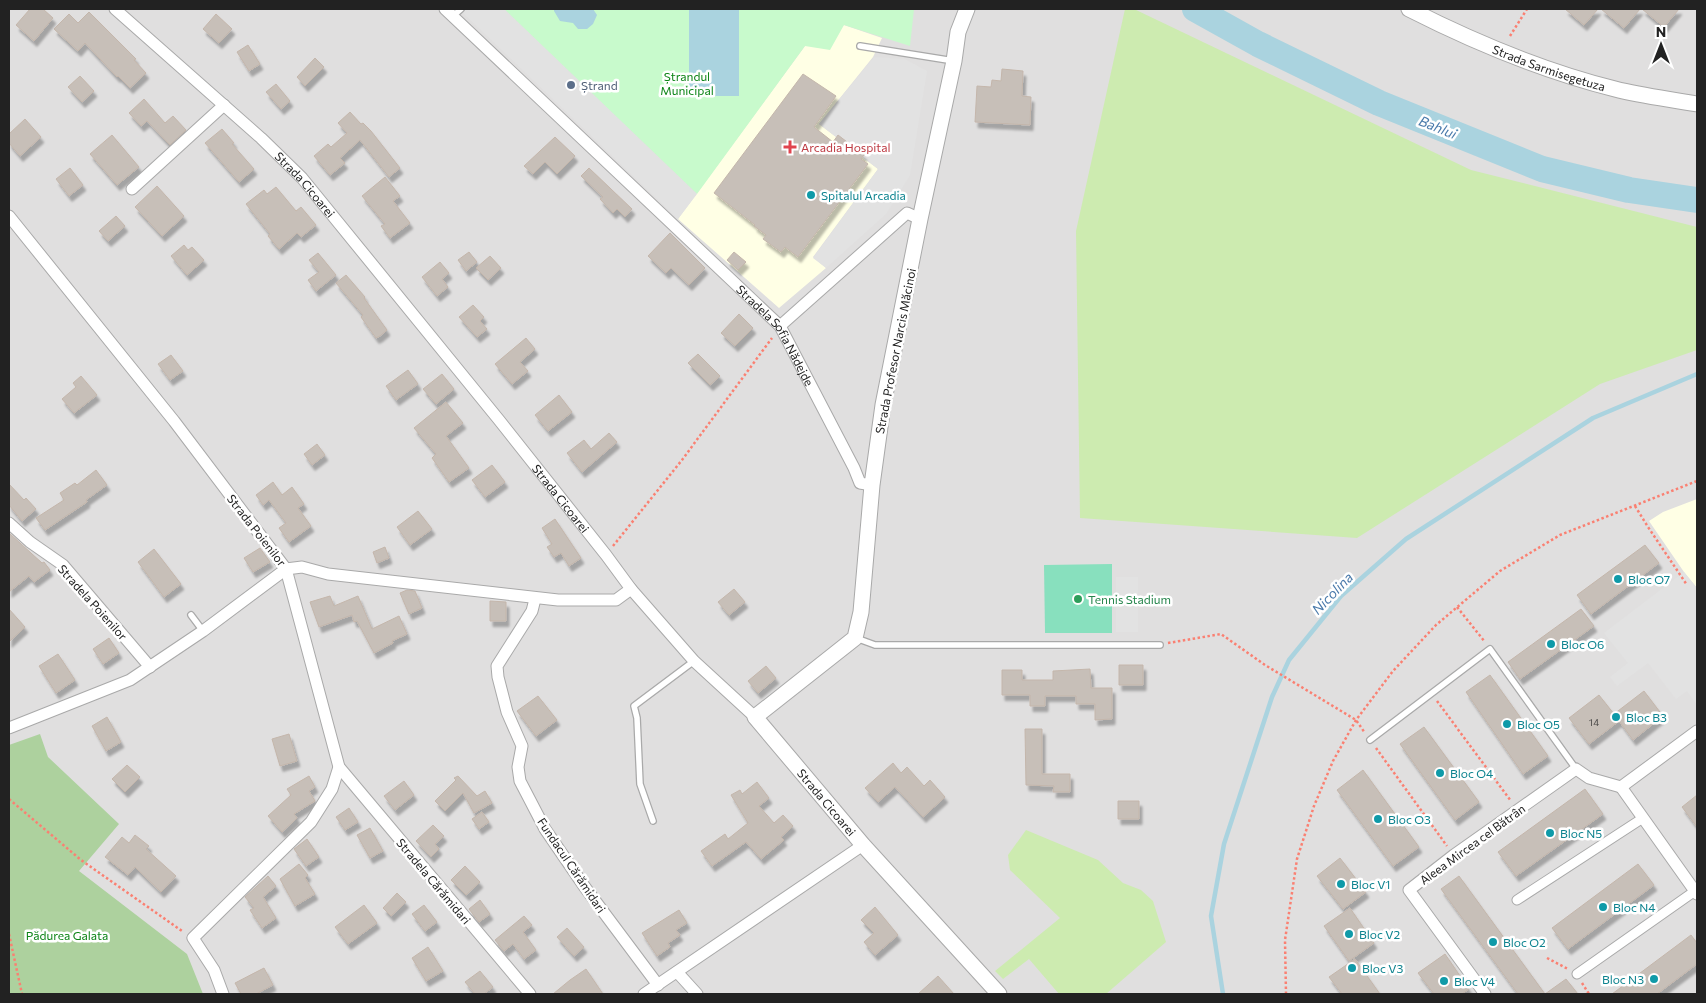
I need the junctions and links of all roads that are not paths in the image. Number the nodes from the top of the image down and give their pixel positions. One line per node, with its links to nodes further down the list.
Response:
1 (115, 9): 8 (street, Strada Cicoarei)
2 (967, 9): 6 (street, Strada Profesor Narcis Măcinoi)
3 (1409, 9): 7 (street, Strada Sarmisegetuza)
4 (453, 11): 12 (street, Stradela Sofia Nădejde)
5 (860, 46): 6 (lane)
6 (954, 61): 11 (street, Strada Profesor Narcis Măcinoi)
7 (1697, 104)
8 (224, 105): 9 (street); 16 (street, Strada Cicoarei)
9 (132, 189)
10 (9, 216): 15 (street, Strada Poienilor)
11 (920, 219): 12 (street); 13 (street, Strada Profesor Narcis Măcinoi)
12 (780, 326): 13 (street, Stradela Sofia Nădejde)
13 (872, 485): 20 (street)
14 (9, 522): 23 (street, Stradela Poienilor)
15 (286, 569): 17 (street, Strada Poienilor); 19 (street); 28 (street, Stradela Cărămidari)
16 (631, 589): 17 (street, Strada Poienilor); 22 (street, Strada Cicoarei)
17 (535, 599): 38 (street, Fundacul Cărămidari)
18 (191, 615): 19 (lane)
19 (203, 631): 23 (street)
20 (855, 638): 21 (lane); 24 (street)
21 (1160, 645)
22 (694, 661): 24 (street, Strada Cicoarei); 32 (lane)
23 (150, 667): 25 (street)
24 (756, 717): 33 (street, Strada Cicoarei)
25 (9, 728)
26 (1697, 731): 30 (street)
27 (1370, 740): 29 (lane)
28 (339, 767): 39 (street); 40 (street, Stradela Cărămidari)
29 (1576, 769): 30 (street); 44 (street, Aleea Mircea cel Bătrân)
30 (1621, 787): 31 (street)
31 (1643, 818): 34 (street); 35 (street)
32 (654, 821)
33 (863, 845): 36 (street); 43 (street, Strada Cicoarei)
34 (1696, 892): 37 (street)
35 (1517, 900)
36 (677, 972): 38 (street); 42 (street)
37 (1577, 974)
38 (658, 984): 41 (street)
39 (223, 994)
40 (530, 994)
41 (644, 994)
42 (697, 994)
43 (999, 994)
44 (1485, 994)

